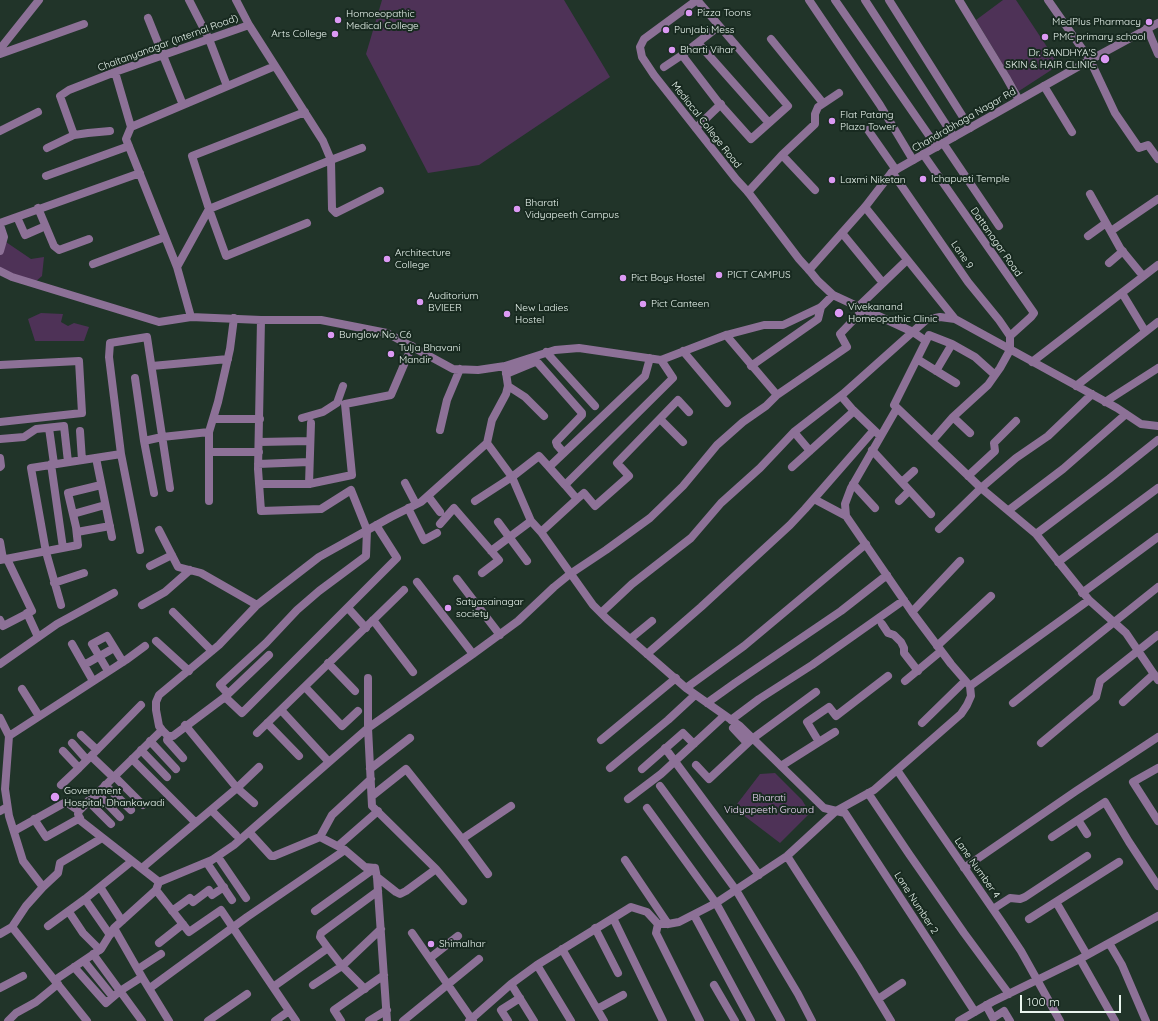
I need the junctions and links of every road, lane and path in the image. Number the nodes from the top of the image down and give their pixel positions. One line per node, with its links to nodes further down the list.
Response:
1 (39, 0): 20 (street)
2 (189, 0): 17 (street)
3 (236, 0): 14 (street, Chaitanyanagar (Internal Road))
4 (697, 0): 15 (street); 39 (street, Mediacal College Road)
5 (809, 0): 56 (street)
6 (835, 0): 48 (street)
7 (865, 0): 47 (street)
8 (889, 0): 41 (street)
9 (960, 0): 32 (street)
10 (1048, 0): 25 (street)
11 (148, 18): 23 (street)
12 (1158, 22): 16 (street, Chandrabhaga Nagar Rd)
13 (84, 24): 21 (street)
14 (248, 25): 17 (street, Chaitanyanagar (Internal Road)); 26 (street)
15 (718, 26): 19 (street); 38 (street)
16 (1147, 28): 22 (street); 25 (street, Chandrabhaga Nagar Rd)
17 (209, 39): 23 (street, Chaitanyanagar (Internal Road)); 29 (street)
18 (771, 40): 34 (street)
19 (698, 43): 24 (street); 38 (street)
20 (0, 49)
21 (0, 54)
22 (1158, 54)
23 (163, 55): 28 (street, Chaitanyanagar (Internal Road)); 35 (street)
24 (682, 55): 27 (street); 33 (street)
25 (1090, 60): 30 (street, Chandrabhaga Nagar Rd); 54 (street)
26 (275, 66): 29 (street); 37 (street)
27 (664, 67)
28 (115, 72): 40 (street); 46 (street, Chaitanyanagar (Internal Road))
29 (226, 86): 35 (street)
30 (1044, 86): 32 (street, Chandrabhaga Nagar Rd); 45 (street)
31 (839, 93): 34 (street)
32 (1019, 100): 41 (street, Chandrabhaga Nagar Rd)
33 (720, 103): 38 (street); 39 (street)
34 (823, 103): 53 (street)
35 (183, 105): 40 (street)
36 (38, 112): 43 (street)
37 (305, 112): 55 (street); 67 (street)
38 (769, 123)
39 (694, 126): 62 (street, Mediacal College Road)
40 (131, 127): 49 (street)
41 (970, 128): 47 (street, Chandrabhaga Nagar Rd)
42 (868, 130): 57 (street, Lane 9)
43 (0, 131)
44 (110, 131): 46 (street)
45 (1072, 132)
46 (74, 135): 50 (street)
47 (954, 137): 48 (street, Chandrabhaga Nagar Rd)
48 (940, 145): 52 (street, Chandrabhaga Nagar Rd); 72 (street)
49 (129, 146): 58 (street); 59 (street)
50 (47, 148)
51 (362, 148): 55 (street)
52 (924, 154): 56 (street, Chandrabhaga Nagar Rd); 102 (street, Dattanagar Road)
53 (782, 155): 60 (street); 62 (street)
54 (1158, 159)
55 (331, 160): 61 (street); 67 (street)
56 (913, 160): 57 (street, Chandrabhaga Nagar Rd)
57 (894, 171): 65 (street, Chandrabhaga Nagar Rd); 102 (street, Lane 9)
58 (140, 173): 66 (street); 77 (street)
59 (46, 176)
60 (814, 190)
61 (380, 191)
62 (748, 192): 86 (street, Mediacal College Road)
63 (1090, 194): 70 (street)
64 (1158, 199): 74 (street)
65 (865, 207): 75 (street, Chandrabhaga Nagar Rd); 81 (street)
66 (38, 208): 68 (street); 78 (street)
67 (209, 208): 69 (street); 85 (street)
68 (17, 217): 71 (street); 73 (street)
69 (307, 223)
70 (1106, 223): 74 (street); 76 (street)
71 (0, 224): 79 (street)
72 (999, 226)
73 (41, 228)
74 (1111, 231): 80 (street)
75 (842, 233): 86 (street, Chandrabhaga Nagar Rd); 89 (street)
76 (1088, 236)
77 (165, 237): 83 (street); 85 (street)
78 (89, 239)
79 (0, 251)
80 (1123, 252): 82 (street); 88 (street)
81 (908, 260): 89 (street); 96 (street)
82 (1109, 263)
83 (93, 264)
84 (1158, 265): 88 (street)
85 (177, 267): 94 (street)
86 (809, 270): 91 (street, Mediacal College Road)
87 (0, 271): 94 (street)
88 (1143, 276): 90 (street)
89 (883, 283): 93 (street)
90 (1122, 293): 100 (street); 113 (street)
91 (833, 295): 92 (street); 93 (street, Mediacal College Road)
92 (821, 307): 101 (street); 116 (street)
93 (861, 308): 99 (street, Mediacal College Road); 128 (street)
94 (191, 317): 95 (street)
95 (234, 318): 97 (street); 110 (street)
96 (955, 319): 99 (street); 106 (street)
97 (261, 320): 105 (street); 141 (street)
98 (1158, 322): 100 (street)
99 (913, 332): 103 (street, Mediacal College Road); 129 (street)
100 (1145, 332): 126 (street)
101 (726, 335): 107 (street); 116 (street)
102 (1010, 336): 106 (street)
103 (926, 341): 104 (street); 111 (street)
104 (952, 344): 120 (street); 121 (street)
105 (412, 346): 118 (street); 186 (street)
106 (1010, 350): 113 (street); 121 (street)
107 (683, 351): 112 (street); 131 (street)
108 (546, 352): 109 (street); 119 (street); 132 (street)
109 (650, 358): 112 (street); 168 (street)
110 (228, 359): 115 (street); 140 (street)
111 (917, 359): 120 (street); 133 (street)
112 (661, 360): 188 (street)
113 (1032, 362): 126 (street)
114 (0, 365): 143 (street)
115 (152, 366): 154 (street); 169 (street)
116 (751, 366): 128 (street)
117 (1158, 368): 130 (street)
118 (460, 369): 119 (street); 149 (street)
119 (506, 370): 125 (street); 168 (street)
120 (936, 371): 123 (street)
121 (995, 375): 138 (street)
122 (135, 378): 158 (street)
123 (956, 383)
124 (343, 386): 139 (street)
125 (508, 386): 137 (street); 163 (street)
126 (1076, 386): 127 (street)
127 (1092, 394): 130 (street); 191 (street)
128 (777, 395): 240 (street)
129 (841, 396): 134 (street); 152 (street)
130 (1105, 402): 136 (street)
131 (727, 403)
132 (596, 406)
133 (897, 408): 155 (street); 160 (street)
134 (854, 411): 150 (street); 165 (street)
135 (689, 412): 142 (street)
136 (1126, 414): 146 (street); 205 (street)
137 (544, 416)
138 (953, 417): 153 (street); 160 (street)
139 (302, 418)
140 (213, 419): 141 (street); 151 (street)
141 (260, 419): 161 (street)
142 (660, 419): 162 (street); 196 (street)
143 (0, 422)
144 (1016, 422): 181 (street)
145 (311, 423): 159 (street)
146 (1158, 426)
147 (49, 428): 156 (street); 173 (street); 175 (street)
148 (80, 430): 172 (street)
149 (440, 430)
150 (874, 430): 155 (street); 197 (street)
151 (209, 432): 154 (street); 166 (street)
152 (794, 432): 165 (street); 259 (street)
153 (970, 433)
154 (162, 437): 158 (street); 190 (street)
155 (880, 437): 164 (street)
156 (0, 439)
157 (1158, 440): 221 (street)
158 (144, 441): 194 (street)
159 (310, 441): 161 (street); 174 (street)
160 (932, 441): 181 (street)
161 (259, 442): 167 (street)
162 (683, 442)
163 (486, 443): 182 (street, Lane Number 2); 195 (street)
164 (872, 450): 183 (street); 187 (street)
165 (810, 451): 179 (street)
166 (209, 452): 167 (street); 198 (street)
167 (259, 452): 176 (street)
168 (564, 453): 178 (street)
169 (121, 454): 171 (street); 228 (street)
170 (0, 458): 177 (street)
171 (96, 458): 172 (street); 189 (street)
172 (82, 460): 173 (street)
173 (68, 462): 175 (street)
174 (309, 462): 176 (street); 186 (street)
175 (53, 464): 227 (street); 230 (street)
176 (258, 464): 185 (street)
177 (0, 467)
178 (549, 467): 182 (street); 188 (street)
179 (792, 467)
180 (914, 471): 183 (street)
181 (968, 476): 191 (street)
182 (512, 477): 199 (street); 210 (street, Lane Number 2)
183 (902, 482): 193 (street)
184 (406, 483): 201 (street)
185 (259, 484): 186 (street); 217 (street)
186 (309, 484)
187 (853, 484): 204 (street); 209 (street)
188 (565, 485): 196 (street)
189 (101, 486): 202 (street); 207 (street)
190 (170, 488)
191 (981, 488): 205 (street); 215 (street)
192 (1158, 488): 235 (street)
193 (909, 491): 200 (street); 208 (street)
194 (154, 493)
195 (428, 496): 201 (street); 206 (street)
196 (578, 499): 219 (street)
197 (814, 499): 209 (street); 278 (street)
198 (209, 501)
199 (475, 501)
200 (899, 501)
201 (416, 504): 203 (street)
202 (105, 505): 207 (street); 214 (street)
203 (408, 508): 213 (street); 220 (street)
204 (875, 508)
205 (1009, 510): 221 (street)
206 (440, 512)
207 (73, 514): 218 (street)
208 (931, 514)
209 (846, 516): 226 (street)
210 (531, 521): 219 (street, Lane Number 2); 223 (street)
211 (498, 522): 223 (street)
212 (440, 524): 229 (street)
213 (376, 525): 217 (street); 255 (street)
214 (110, 526): 218 (street); 222 (street)
215 (939, 529)
216 (159, 530): 231 (street)
217 (367, 530): 254 (street); 302 (street)
218 (77, 532): 227 (street)
219 (541, 532): 240 (street, Lane Number 2)
220 (437, 533)
221 (1036, 534): 235 (street)
222 (112, 537)
223 (510, 537): 229 (street); 233 (street)
224 (1158, 537): 248 (street)
225 (0, 542): 232 (street)
226 (866, 544): 241 (street); 297 (street)
227 (63, 548): 230 (street)
228 (140, 550)
229 (491, 551): 239 (street)
230 (46, 552): 232 (street); 243 (street)
231 (172, 555): 236 (street); 237 (street)
232 (4, 559): 258 (street)
233 (527, 561)
234 (960, 561): 257 (street)
235 (1058, 562): 248 (street)
236 (150, 566)
237 (190, 570): 253 (street); 254 (street)
238 (84, 573): 243 (street)
239 (482, 573)
240 (570, 574): 259 (street, Lane Number 2); 266 (street)
241 (887, 575): 250 (street); 304 (street)
242 (457, 579): 266 (street)
243 (54, 582): 252 (street)
244 (417, 582): 277 (street)
245 (1158, 587): 263 (street)
246 (404, 590): 261 (street)
247 (114, 593): 268 (street)
248 (1082, 593): 251 (street)
249 (991, 596): 274 (street)
250 (904, 600): 257 (street); 311 (street)
251 (1088, 600): 263 (street); 295 (street)
252 (61, 605)
253 (142, 605)
254 (257, 605): 276 (street)
255 (348, 608): 265 (street); 302 (street)
256 (173, 612): 276 (street)
257 (912, 612): 274 (street)
258 (26, 613): 260 (street); 268 (street)
259 (601, 613): 269 (street, Lane Number 2)
260 (0, 620)
261 (373, 620): 265 (street); 288 (street)
262 (652, 622): 269 (street)
263 (1114, 623): 275 (street); 305 (street)
264 (882, 624): 287 (street)
265 (366, 628): 282 (street)
266 (500, 635): 277 (street)
267 (1158, 635): 275 (street)
268 (38, 637): 283 (street)
269 (630, 639): 278 (street, Lane Number 2)
270 (156, 641): 286 (street)
271 (72, 644): 284 (street)
272 (145, 646): 281 (street)
273 (114, 648): 280 (street); 280 (street); 281 (street)
274 (939, 648): 287 (street); 295 (street)
275 (1137, 650): 290 (street); 327 (street)
276 (212, 651): 286 (street)
277 (473, 654): 315 (street)
278 (647, 654): 292 (street, Lane Number 2)
279 (269, 655): 302 (street)
280 (99, 656): 284 (street); 285 (street)
281 (123, 662): 285 (street)
282 (328, 663): 296 (street); 299 (street)
283 (0, 664)
284 (84, 665): 293 (street)
285 (108, 671): 293 (street)
286 (189, 671): 317 (street)
287 (918, 671): 294 (street)
288 (412, 672)
289 (888, 676): 326 (street)
290 (1156, 677): 303 (street)
291 (368, 678): 315 (street)
292 (676, 678): 297 (street, Lane Number 2); 323 (street)
293 (93, 681): 309 (street)
294 (905, 681)
295 (968, 683): 312 (street); 349 (street)
296 (305, 687): 307 (street); 308 (street)
297 (686, 688): 301 (street, Lane Number 2)
298 (22, 689): 309 (street)
299 (355, 691)
300 (816, 692): 325 (street)
301 (695, 694): 304 (street, Lane Number 2); 344 (street)
302 (227, 695): 314 (street)
303 (1123, 702)
304 (707, 703): 311 (street, Lane Number 2)
305 (1013, 703)
306 (141, 705): 333 (street)
307 (281, 710): 313 (street); 339 (street)
308 (358, 711)
309 (40, 716): 320 (street)
310 (0, 718): 320 (street)
311 (730, 721): 325 (street, Lane Number 2); 329 (street)
312 (922, 723)
313 (267, 724): 318 (street); 334 (street)
314 (185, 725): 317 (street); 357 (street)
315 (368, 728): 339 (street); 347 (street)
316 (836, 732): 326 (street)
317 (165, 733): 324 (street); 335 (street)
318 (256, 733)
319 (81, 735): 333 (street)
320 (9, 736): 336 (street)
321 (1158, 737): 397 (street)
322 (410, 738): 347 (street)
323 (601, 740)
324 (150, 741): 331 (street); 346 (street)
325 (749, 741): 340 (street); 341 (street, Lane Number 2)
326 (819, 742): 341 (street)
327 (1041, 743)
328 (72, 744): 333 (street)
329 (694, 744): 330 (street); 338 (street)
330 (665, 748): 338 (street); 348 (street)
331 (141, 750): 337 (street); 352 (street)
332 (63, 751): 343 (street)
333 (92, 755): 343 (street); 351 (street)
334 (299, 756)
335 (183, 758)
336 (3, 759): 350 (street)
337 (132, 759): 351 (street); 377 (street)
338 (675, 761): 361 (street); 400 (street)
339 (329, 762): 380 (street)
340 (696, 765)
341 (781, 766): 370 (street, Lane Number 2)
342 (259, 767): 357 (street)
343 (79, 768): 355 (street)
344 (610, 768)
345 (1158, 768): 376 (street)
346 (176, 769)
347 (370, 769): 353 (street)
348 (642, 769)
349 (897, 770): 359 (street); 397 (street, Lane Number 4)
350 (3, 773): 367 (street)
351 (114, 777): 354 (street); 364 (street)
352 (167, 777)
353 (371, 779): 360 (street); 383 (street)
354 (106, 785): 358 (street); 368 (street)
355 (61, 786)
356 (660, 786): 407 (street)
357 (237, 788): 363 (street); 369 (street)
358 (97, 793): 362 (street); 373 (street)
359 (868, 793): 370 (street); 467 (street)
360 (372, 796): 371 (street); 386 (street)
361 (628, 799)
362 (88, 801): 372 (street); 378 (street)
363 (254, 803)
364 (143, 805)
365 (511, 806): 386 (street)
366 (647, 808): 413 (street)
367 (4, 809): 379 (street)
368 (131, 810)
369 (211, 810): 377 (street); 382 (street)
370 (836, 811): 388 (street); 476 (street, Lane Number 2)
371 (378, 812): 387 (street); 398 (street)
372 (79, 814): 374 (street); 374 (street); 385 (street)
373 (120, 817)
374 (34, 819): 379 (street)
375 (1078, 820): 381 (street); 384 (street); 403 (street)
376 (1158, 821)
377 (195, 822): 395 (street)
378 (111, 824)
379 (14, 831): 404 (street)
380 (250, 833): 383 (street); 390 (street)
381 (1087, 834)
382 (236, 835)
383 (320, 837): 387 (street)
384 (1052, 837)
385 (102, 838): 391 (street); 404 (street)
386 (462, 839): 399 (street)
387 (341, 848): 396 (street); 429 (street)
388 (788, 856): 400 (street); 471 (street)
389 (1087, 856): 415 (street)
390 (218, 857): 394 (street); 409 (street)
391 (132, 860): 395 (street); 405 (street)
392 (625, 860): 426 (street)
393 (1119, 862): 414 (street)
394 (207, 863): 402 (street); 406 (street)
395 (142, 868): 402 (street)
396 (375, 868): 401 (street); 417 (street)
397 (964, 868): 415 (street, Lane Number 4)
398 (436, 869): 401 (street); 412 (street)
399 (488, 874)
400 (759, 874): 407 (street)
401 (377, 877): 408 (street)
402 (158, 886): 416 (street); 423 (street)
403 (1158, 886)
404 (43, 887): 428 (street)
405 (100, 887): 410 (street); 423 (street)
406 (224, 887): 411 (street); 416 (street)
407 (736, 890): 413 (street); 498 (street)
408 (378, 891): 431 (street); 438 (street)
409 (246, 898)
410 (86, 899): 418 (street); 432 (street)
411 (232, 900)
412 (463, 900)
413 (716, 902): 419 (street); 497 (street)
414 (1056, 902): 422 (street); 442 (street)
415 (993, 908): 454 (street, Lane Number 4)
416 (172, 911): 424 (street)
417 (315, 911)
418 (69, 912): 427 (street); 440 (street)
419 (694, 915): 426 (street); 496 (street)
420 (1158, 916): 437 (street)
421 (613, 918): 425 (street); 430 (street); 493 (street)
422 (1029, 919)
423 (122, 921): 432 (street)
424 (183, 924): 429 (street); 436 (street)
425 (658, 924): 426 (street); 494 (street)
426 (668, 924)
427 (48, 926)
428 (12, 927): 434 (street); 455 (street)
429 (233, 927): 461 (street); 463 (street)
430 (595, 928): 439 (street); 450 (street)
431 (381, 929): 447 (street); 451 (street)
432 (112, 931): 440 (street); 449 (street)
433 (412, 933): 443 (street)
434 (0, 934)
435 (458, 936): 443 (street)
436 (159, 943)
437 (1109, 943): 442 (street); 504 (street)
438 (328, 948): 447 (street); 461 (street)
439 (562, 949): 446 (street); 473 (street)
440 (96, 952): 445 (street); 465 (street)
441 (161, 954): 449 (street)
442 (1084, 957): 454 (street); 503 (street)
443 (430, 958): 457 (street)
444 (480, 959): 457 (street)
445 (84, 960): 448 (street); 469 (street)
446 (537, 965): 458 (street); 491 (street)
447 (342, 966): 459 (street); 464 (street)
448 (74, 967): 455 (street); 469 (street)
449 (138, 969): 453 (street)
450 (618, 973)
451 (384, 975): 464 (street); 474 (street)
452 (23, 976): 462 (street)
453 (142, 977): 463 (street); 465 (street)
454 (1036, 980): 467 (street); 502 (street, Lane Number 4)
455 (56, 982): 477 (street); 479 (street)
456 (902, 983): 471 (street)
457 (448, 984): 478 (street); 488 (street)
458 (511, 984): 470 (street); 478 (street)
459 (314, 985)
460 (714, 985): 495 (street)
461 (272, 987): 475 (street)
462 (0, 988)
463 (150, 988): 481 (street)
464 (365, 989): 485 (street)
465 (120, 991): 469 (street); 480 (street)
466 (247, 994): 482 (street)
467 (1009, 994): 472 (street)
468 (622, 995): 473 (street)
469 (113, 997)
470 (520, 998): 489 (street); 490 (street)
471 (878, 999): 499 (street)
472 (986, 1006): 476 (street); 501 (street)
473 (597, 1009): 492 (street)
474 (387, 1010): 486 (street); 487 (street)
475 (290, 1011): 483 (street); 484 (street)
476 (975, 1012): 500 (street)
477 (84, 1019)
478 (471, 1020)
479 (8, 1021)
480 (142, 1021)
481 (169, 1021)
482 (208, 1021)
483 (275, 1021)
484 (296, 1021)
485 (341, 1021)
486 (369, 1021)
487 (388, 1021)
488 (403, 1021)
489 (508, 1021)
490 (534, 1021)
491 (571, 1021)
492 (604, 1021)
493 (663, 1021)
494 (700, 1021)
495 (735, 1021)
496 (751, 1021)
497 (781, 1021)
498 (812, 1021)
499 (892, 1021)
500 (959, 1021)
501 (1010, 1021)
502 (1060, 1021)
503 (1115, 1021)
504 (1146, 1021)

